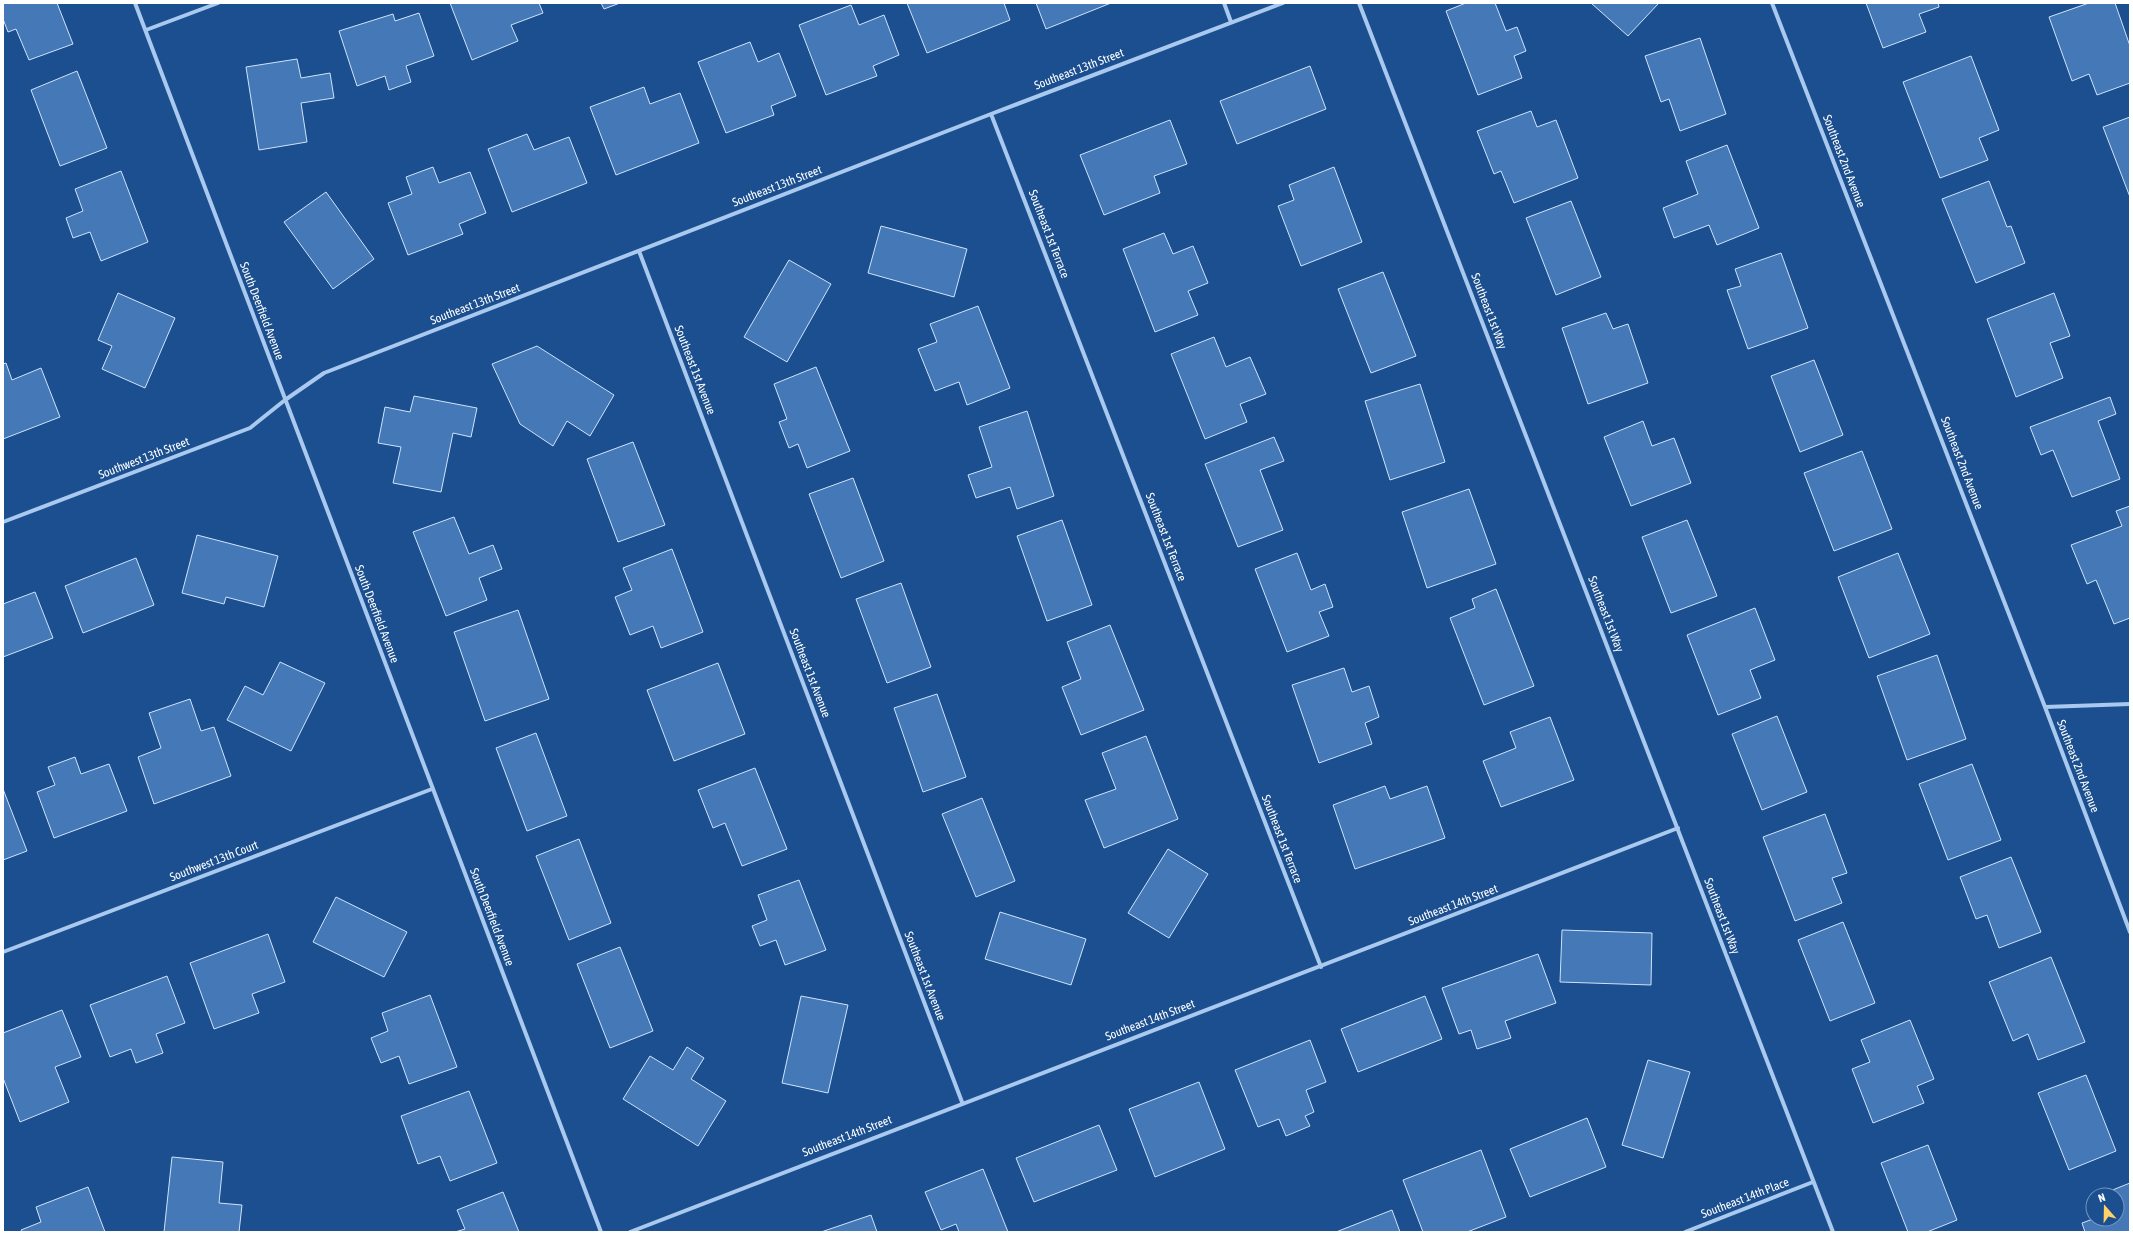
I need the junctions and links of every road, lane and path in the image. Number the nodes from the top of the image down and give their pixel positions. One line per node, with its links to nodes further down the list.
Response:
1 (135, 3): 8 (street, South Deerfield Avenue)
2 (218, 3): 8 (street)
3 (1224, 3): 7 (street)
4 (1283, 3): 7 (street, Southeast 13th Street)
5 (1359, 3): 16 (street, Southeast 1st Way)
6 (1772, 3): 14 (street, Southeast 2nd Avenue)
7 (1231, 22): 9 (street, Southeast 13th Street)
8 (146, 30): 11 (street, South Deerfield Avenue)
9 (991, 114): 10 (street, Southeast 13th Street); 19 (street, Southeast 1st Terrace)
10 (639, 251): 11 (street, Southeast 13th Street); 20 (street, Southeast 1st Avenue)
11 (285, 400): 12 (street, Southwest 13th Street); 15 (street, South Deerfield Avenue)
12 (3, 522)
13 (2130, 704): 14 (street)
14 (2045, 707): 17 (street, Southeast 2nd Avenue)
15 (432, 789): 18 (street, Southwest 13th Court); 22 (street, South Deerfield Avenue)
16 (1678, 828): 19 (street, Southeast 14th Street); 21 (street, Southeast 1st Way)
17 (2130, 932)
18 (3, 952)
19 (1321, 967): 20 (street, Southeast 14th Street)
20 (962, 1102): 23 (street, Southeast 14th Street)
21 (1813, 1182): 24 (street, Southeast 14th Place); 25 (street, Southeast 1st Way)
22 (601, 1232)
23 (630, 1232)
24 (1685, 1232)
25 (1833, 1232)

